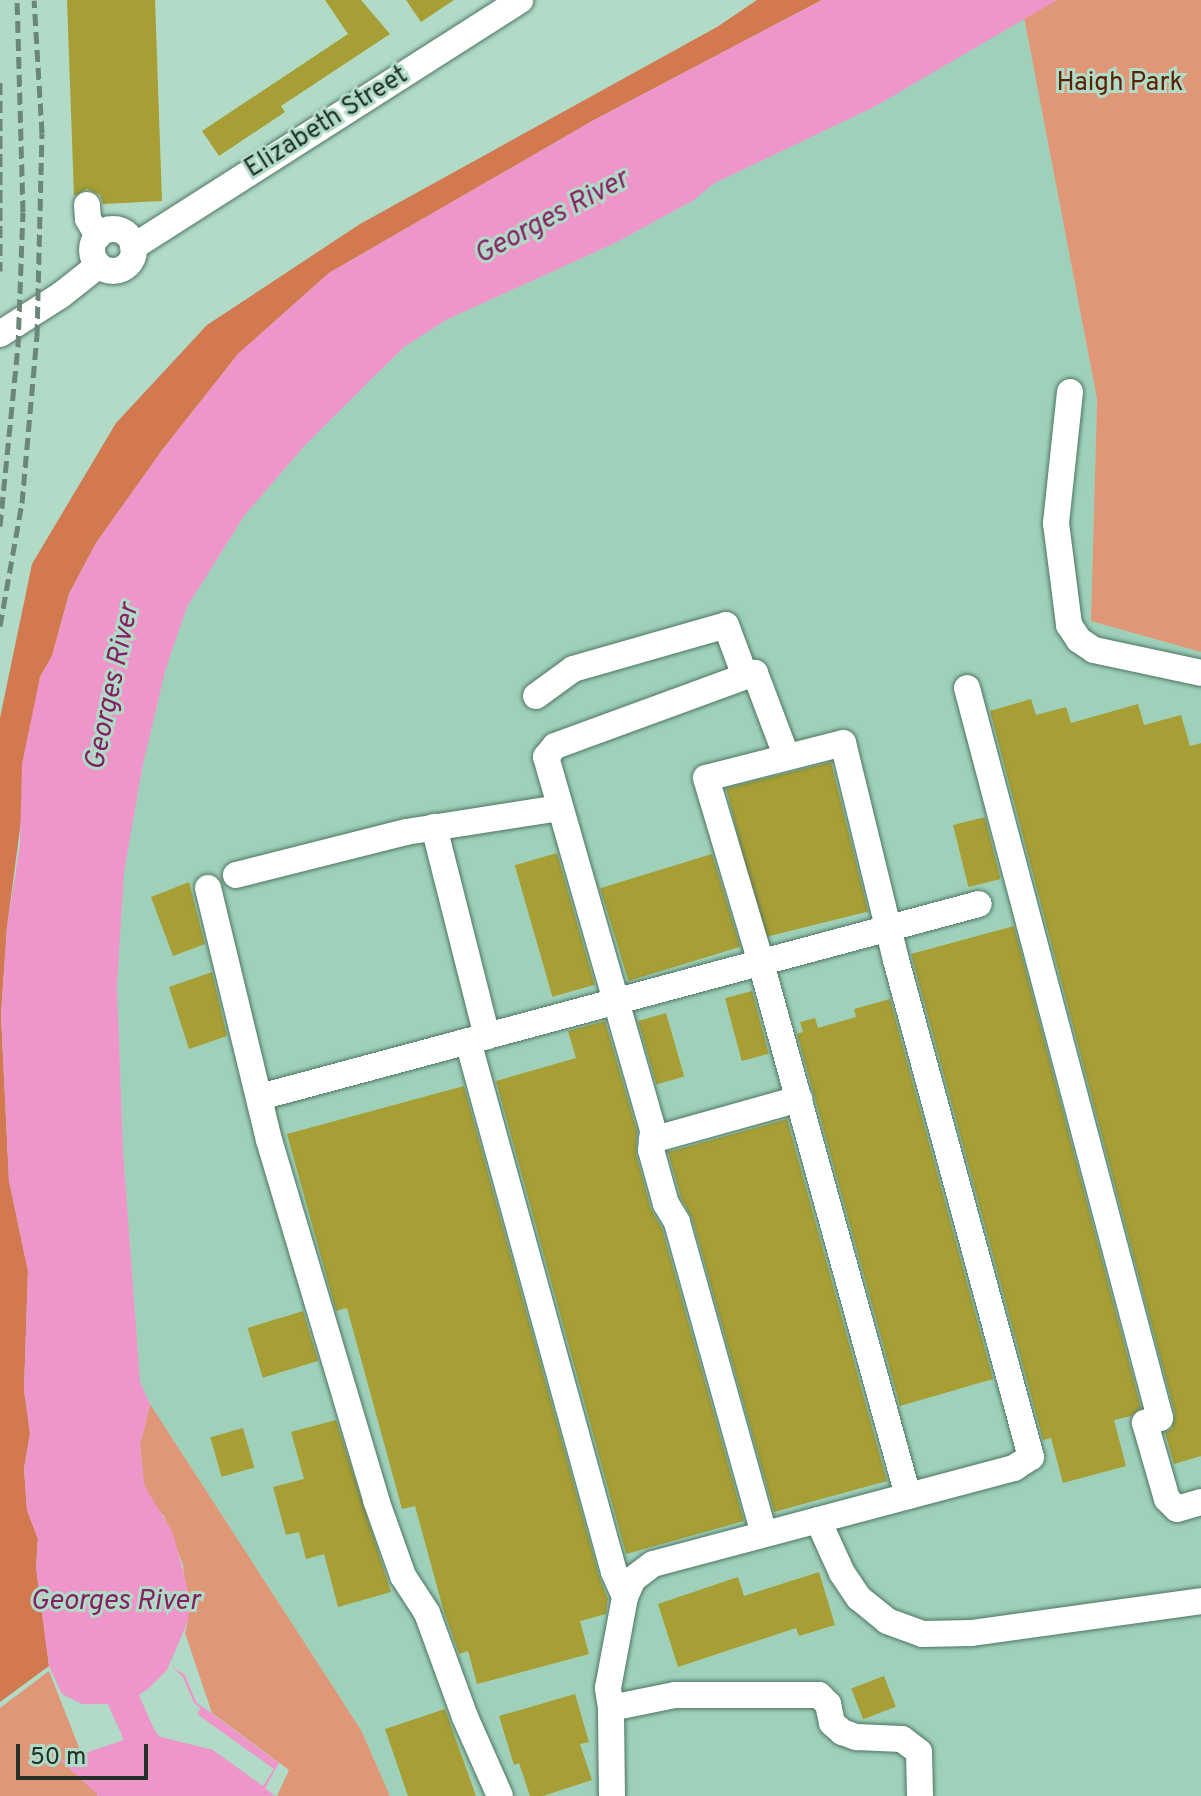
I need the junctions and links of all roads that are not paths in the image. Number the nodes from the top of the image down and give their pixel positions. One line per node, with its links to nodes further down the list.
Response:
1 (520, 0): 4 (lane, Elizabeth Street)
2 (87, 205): 3 (lane)
3 (98, 236): 4 (lane); 5 (lane)
4 (133, 247): 5 (lane)
5 (99, 265): 6 (lane)
6 (0, 334)
7 (1070, 392): 8 (lane)
8 (1201, 673)
9 (745, 676): 11 (lane); 12 (lane); 13 (lane)
10 (967, 688): 26 (lane)
11 (536, 696)
12 (786, 755): 18 (lane); 19 (lane)
13 (560, 808): 14 (lane); 20 (lane)
14 (434, 827): 15 (lane); 21 (lane)
15 (236, 875)
16 (208, 888): 22 (lane)
17 (979, 904): 18 (lane)
18 (891, 928): 19 (lane); 25 (lane)
19 (761, 963): 20 (lane); 23 (lane)
20 (615, 1002): 21 (lane); 24 (lane)
21 (478, 1039): 22 (lane); 29 (lane)
22 (260, 1097): 32 (lane)
23 (799, 1099): 24 (lane); 25 (lane)
24 (652, 1140): 28 (lane)
25 (908, 1496): 27 (lane)
26 (1201, 1502)
27 (818, 1520): 28 (lane); 30 (lane)
28 (764, 1534): 29 (lane)
29 (625, 1597): 31 (lane)
30 (1201, 1601)
31 (611, 1708): 33 (lane); 34 (lane)
32 (500, 1796)
33 (612, 1796)
34 (920, 1796)

